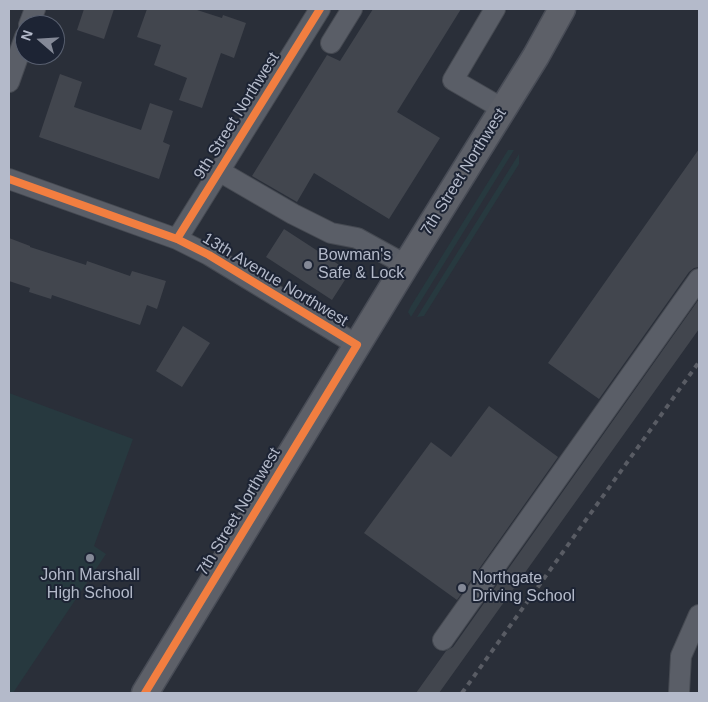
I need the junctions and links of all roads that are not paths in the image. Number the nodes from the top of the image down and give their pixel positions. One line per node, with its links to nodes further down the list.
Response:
1 (320, 9): 9 (street, 9th Street Northwest)
2 (352, 9): 5 (street)
3 (495, 9): 8 (street)
4 (562, 9): 8 (main road, 7th Street Northwest)
5 (331, 43)
6 (15, 65): 7 (street)
7 (9, 82)
8 (503, 109): 12 (main road, 7th Street Northwest)
9 (219, 171): 11 (street, 9th Street Northwest); 12 (street)
10 (9, 179): 11 (street, 13th Avenue Northwest)
11 (177, 239): 14 (street, 13th Avenue Northwest)
12 (406, 265): 14 (main road, 7th Street Northwest)
13 (699, 279): 16 (street)
14 (357, 345): 17 (main road, 7th Street Northwest)
15 (699, 615): 18 (street)
16 (443, 640)
17 (144, 693)
18 (679, 693)

